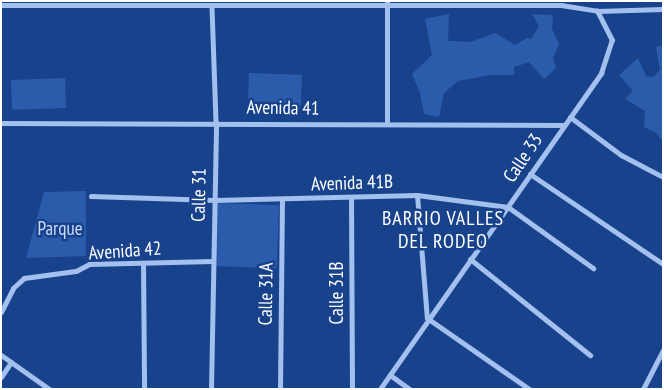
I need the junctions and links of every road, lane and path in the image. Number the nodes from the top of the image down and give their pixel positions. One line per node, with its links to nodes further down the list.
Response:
1 (387, 3): 3 (street); 5 (street); 9 (street)
2 (1, 4): 3 (street)
3 (212, 4): 7 (street, Calle 31)
4 (663, 9): 5 (street)
5 (597, 11): 6 (street, Calle 33)
6 (570, 116): 10 (street, Calle 33); 12 (street)
7 (216, 122): 8 (street, Avenida 41); 9 (street, Avenida 41); 16 (street, Calle 31)
8 (1, 123)
9 (387, 124): 10 (street, Avenida 41)
10 (564, 125): 11 (street, Calle 33)
11 (530, 174): 18 (street, Calle 33); 22 (street)
12 (663, 177)
13 (417, 195): 15 (street, Avenida 41B); 18 (street, Avenida 41B); 25 (street)
14 (91, 196): 16 (street, Avenida 41B)
15 (351, 198): 17 (street, Avenida 41B); 36 (street, Calle 31B)
16 (214, 200): 17 (street, Avenida 41B); 20 (street, Calle 31)
17 (282, 200): 35 (street, Calle 31A)
18 (508, 207): 19 (street, Calle 33); 23 (street, Avenida 41B)
19 (470, 259): 25 (street, Calle 33); 28 (street)
20 (213, 261): 21 (street, Avenida 42); 34 (street, Calle 31)
21 (143, 263): 24 (street, Avenida 42); 33 (street)
22 (663, 264)
23 (593, 268)
24 (1, 312)
25 (427, 318): 30 (street, Calle 33); 39 (street)
26 (663, 350): 40 (street)
27 (1, 355): 29 (street)
28 (590, 355)
29 (12, 362): 31 (street); 32 (street)
30 (390, 375): 37 (street, Calle 33); 38 (street)
31 (1, 376)
32 (49, 389)
33 (144, 389)
34 (211, 389)
35 (280, 389)
36 (352, 389)
37 (380, 389)
38 (409, 389)
39 (528, 389)
40 (643, 389)

